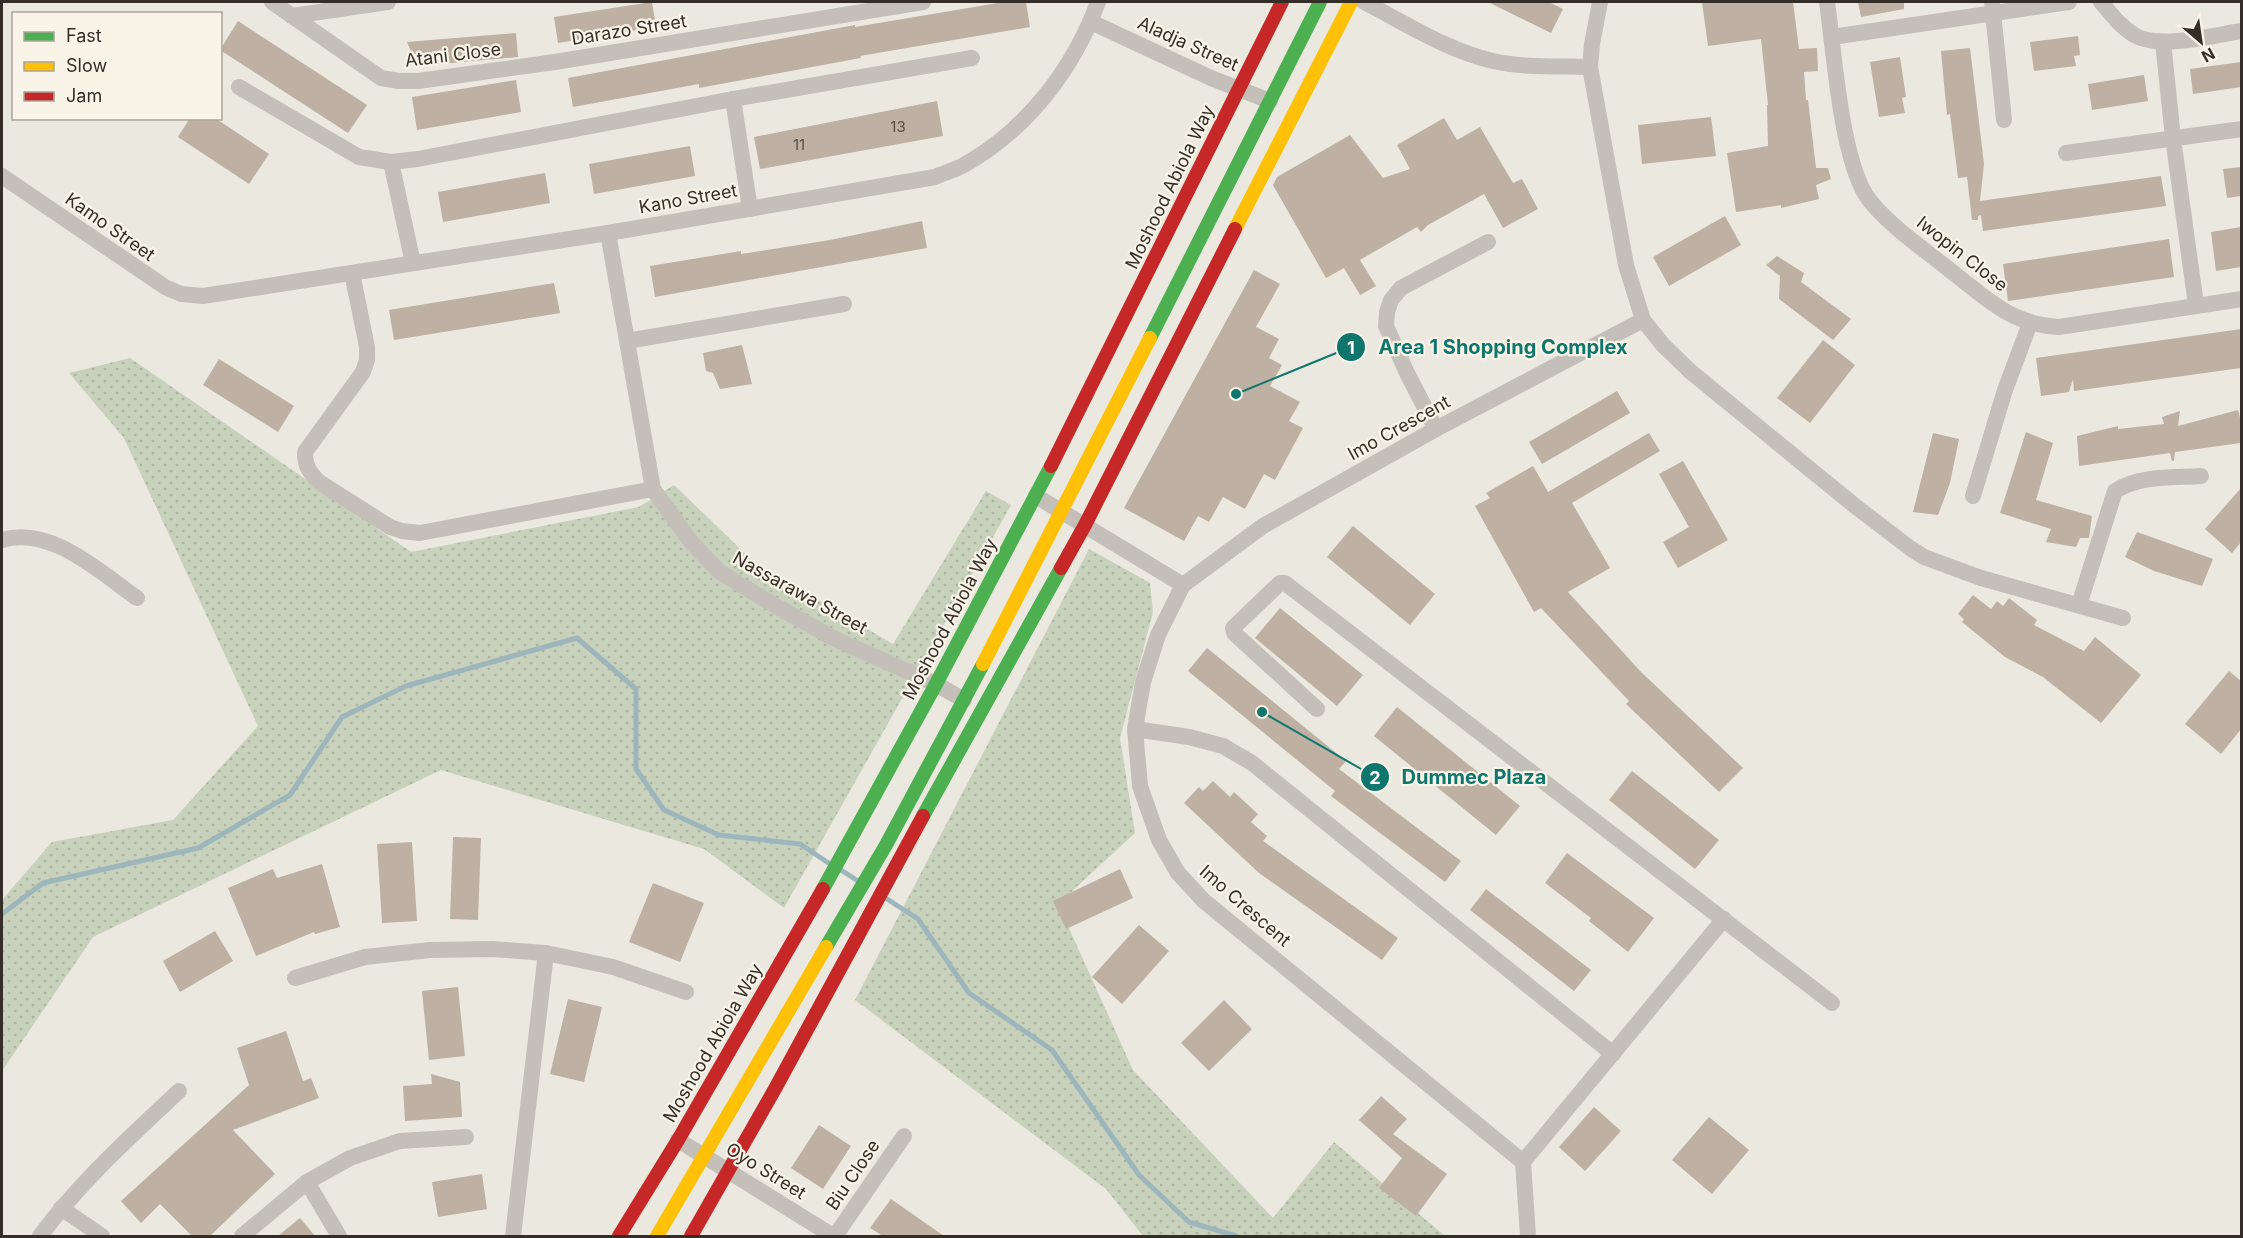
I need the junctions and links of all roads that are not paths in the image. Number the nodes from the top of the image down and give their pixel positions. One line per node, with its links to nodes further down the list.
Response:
1 (272, 2): 14 (street, Atani Close)
2 (388, 2): 14 (street)
3 (923, 2): 20 (street, Darazo Street)
4 (1098, 2): 15 (street, Kano Street)
5 (1282, 2): 23 (main road, Moshood Abiola Way)
6 (1320, 2): 25 (main road)
7 (1351, 2): 50 (main road)
8 (1364, 2): 21 (street)
9 (1600, 2): 21 (street)
10 (1827, 2): 17 (street, Iwopin Close)
11 (2069, 2): 13 (street)
12 (2101, 2): 18 (street)
13 (1993, 8): 17 (street); 26 (street)
14 (292, 16): 20 (street, Atani Close)
15 (1091, 22): 23 (street, Aladja Street); 32 (street, Kano Street)
16 (2241, 31): 18 (street)
17 (1832, 37): 42 (street, Iwopin Close)
18 (2163, 42): 28 (street)
19 (972, 57): 24 (street)
20 (555, 62)
21 (1590, 67): 41 (street)
22 (239, 87): 30 (street)
23 (1239, 88): 25 (street, Aladja Street); 47 (main road, Moshood Abiola Way)
24 (733, 99): 30 (street); 32 (street)
25 (1269, 102): 49 (main road)
26 (2004, 120)
27 (2241, 129): 28 (street)
28 (2173, 138): 29 (street); 40 (street)
29 (2066, 153)
30 (391, 162): 35 (street)
31 (2, 176): 37 (street, Kamo Street)
32 (750, 208): 33 (street, Kano Street)
33 (608, 233): 35 (street, Kano Street); 43 (street, Nassarawa Street)
34 (1488, 242): 44 (street)
35 (413, 263): 36 (street, Kano Street)
36 (352, 273): 37 (street, Kano Street); 46 (street)
37 (203, 296)
38 (2241, 299): 40 (street, Iwopin Close)
39 (844, 304): 43 (street)
40 (2196, 305): 42 (street, Iwopin Close)
41 (1643, 320): 44 (street, Imo Crescent); 54 (street)
42 (2030, 323): 48 (street)
43 (627, 341): 46 (street, Nassarawa Street)
44 (1436, 429): 52 (street, Imo Crescent)
45 (2201, 476): 54 (street)
46 (653, 489): 56 (street, Nassarawa Street)
47 (1036, 496): 49 (street); 56 (main road, Moshood Abiola Way)
48 (1972, 496)
49 (1062, 510): 50 (street); 57 (main road)
50 (1085, 525): 52 (street); 72 (main road)
51 (2, 540): 53 (street)
52 (1183, 585): 59 (street, Imo Crescent)
53 (137, 598)
54 (2079, 606): 55 (street)
55 (2123, 618)
56 (936, 684): 57 (street, Nassarawa Street); 69 (main road, Moshood Abiola Way)
57 (964, 700): 70 (main road)
58 (1317, 709): 60 (street)
59 (1135, 729): 65 (street); 71 (street, Imo Crescent)
60 (1724, 919): 64 (street); 65 (street)
61 (546, 953): 62 (street); 63 (street); 79 (street)
62 (295, 978)
63 (686, 992)
64 (1832, 1003)
65 (1613, 1054): 71 (street)
66 (179, 1091): 74 (street)
67 (904, 1136): 83 (street, Biu Close)
68 (466, 1137): 73 (street)
69 (678, 1140): 70 (street, Oyo Street); 80 (main road, Moshood Abiola Way)
70 (704, 1155): 72 (street, Oyo Street); 81 (main road)
71 (1523, 1162): 84 (street)
72 (729, 1171): 82 (main road); 83 (street, Oyo Street)
73 (307, 1182): 77 (street); 78 (street)
74 (61, 1208): 75 (street); 76 (street)
75 (40, 1236)
76 (102, 1236)
77 (242, 1236)
78 (339, 1236)
79 (513, 1236)
80 (619, 1236)
81 (657, 1236)
82 (691, 1236)
83 (834, 1236)
84 (1528, 1236)

